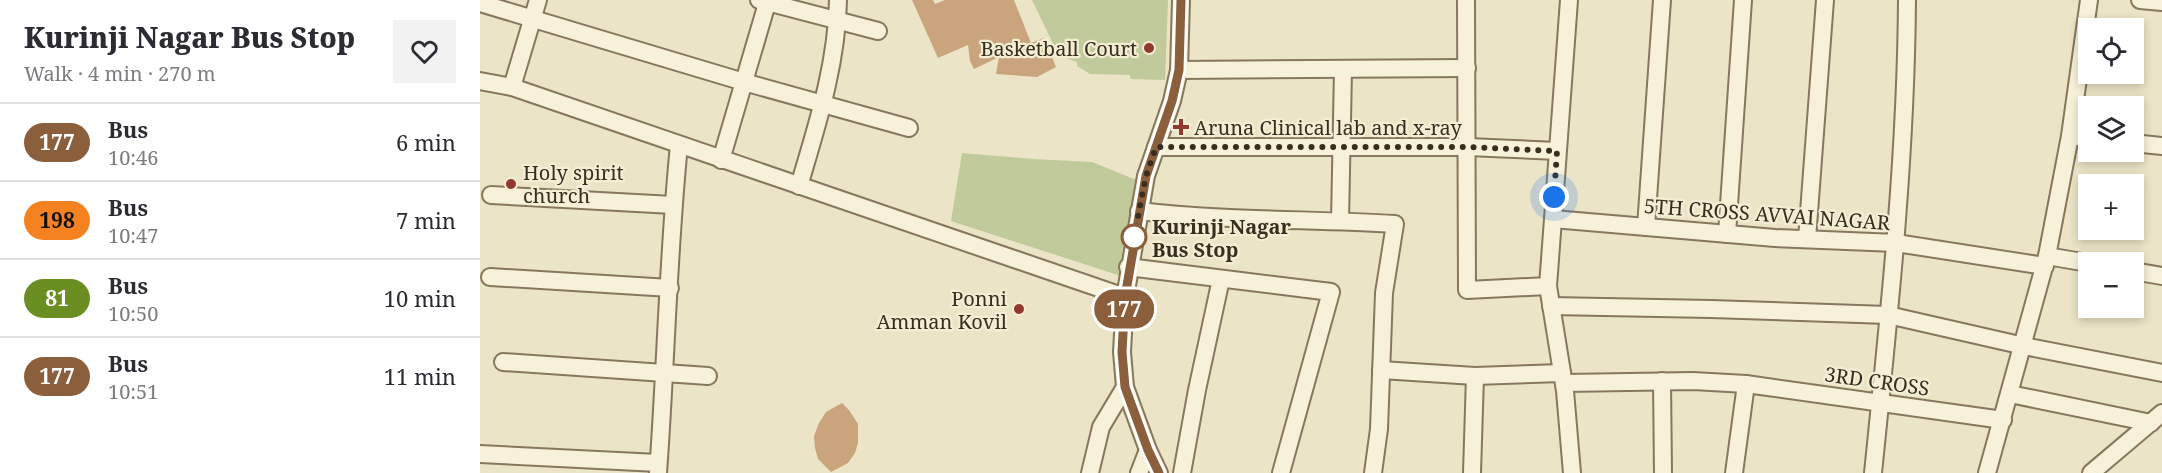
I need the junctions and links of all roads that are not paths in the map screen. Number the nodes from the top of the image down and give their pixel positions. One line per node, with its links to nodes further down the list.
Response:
1 (538, 0): 15 (street)
2 (838, 0): 16 (street)
3 (1181, 0): 19 (street)
4 (1466, 0): 18 (street)
5 (1569, 0): 34 (street)
6 (1662, 0): 42 (street)
7 (1743, 0): 43 (street)
8 (1825, 0): 44 (street)
9 (1907, 0): 45 (street)
10 (2089, 0): 26 (street)
11 (2140, 0): 13 (street)
12 (765, 1): 16 (street); 22 (street)
13 (2162, 2)
14 (480, 3): 15 (street)
15 (533, 19): 22 (street); 23 (street)
16 (838, 20): 17 (street); 24 (street)
17 (878, 31)
18 (1467, 68): 20 (street); 32 (street)
19 (1179, 70): 20 (street); 31 (street)
20 (1343, 70): 33 (street)
21 (480, 81): 23 (street)
22 (744, 81): 24 (street); 35 (street)
23 (512, 87): 29 (street)
24 (824, 104): 25 (street); 36 (street)
25 (909, 128)
26 (2070, 136): 27 (street); 46 (street)
27 (2078, 137)
28 (2144, 144): 30 (street)
29 (679, 145): 35 (street); 38 (street)
30 (2162, 146)
31 (1156, 147): 33 (street); 39 (street)
32 (1468, 147): 33 (street); 34 (street); 53 (street)
33 (1340, 148): 41 (street)
34 (1557, 151): 40 (street)
35 (721, 160): 36 (street)
36 (799, 186): 55 (street)
37 (491, 195): 38 (street)
38 (673, 205): 54 (street)
39 (1139, 211): 41 (street); 48 (street)
40 (1553, 219): 42 (street, 5TH CROSS AVVAI NAGAR); 53 (street)
41 (1340, 220): 60 (street)
42 (1646, 227): 43 (street, 5TH CROSS AVVAI NAGAR)
43 (1726, 234): 44 (street, 5TH CROSS AVVAI NAGAR)
44 (1808, 239): 45 (street, 5TH CROSS AVVAI NAGAR)
45 (1896, 243): 46 (street, 5TH CROSS AVVAI NAGAR); 57 (street)
46 (2046, 261): 47 (street, 5TH CROSS AVVAI NAGAR); 58 (street)
47 (2078, 263)
48 (1128, 267): 52 (street); 55 (street)
49 (2144, 273): 50 (street)
50 (2162, 276)
51 (490, 278): 54 (street)
52 (1221, 279): 79 (street); 80 (street)
53 (1548, 286): 56 (street)
54 (670, 288): 61 (street)
55 (1125, 297): 68 (street)
56 (1551, 306): 57 (street); 65 (street)
57 (1888, 315): 58 (street); 70 (street)
58 (2024, 346): 62 (street); 69 (street)
59 (503, 362): 61 (street)
60 (1381, 370): 64 (street, 3RD CROSS); 81 (street)
61 (664, 373): 63 (street); 75 (street)
62 (2162, 373)
63 (708, 376)
64 (1475, 376): 65 (street, 3RD CROSS); 82 (street)
65 (1563, 378): 66 (street, 3RD CROSS); 83 (street)
66 (1662, 381): 67 (street, 3RD CROSS); 84 (street)
67 (1746, 384): 70 (street, 3RD CROSS); 85 (street)
68 (1125, 387): 73 (street); 76 (street)
69 (2010, 394): 71 (street); 72 (street)
70 (1880, 402): 72 (street, 3RD CROSS); 86 (street)
71 (2156, 418): 88 (street)
72 (2003, 420): 87 (street)
73 (1148, 450): 77 (street); 78 (street)
74 (480, 454): 75 (street)
75 (658, 468)
76 (1090, 473)
77 (1139, 473)
78 (1159, 473)
79 (1182, 473)
80 (1281, 473)
81 (1373, 473)
82 (1472, 473)
83 (1572, 473)
84 (1664, 473)
85 (1734, 473)
86 (1873, 473)
87 (1987, 473)
88 (2091, 473)

